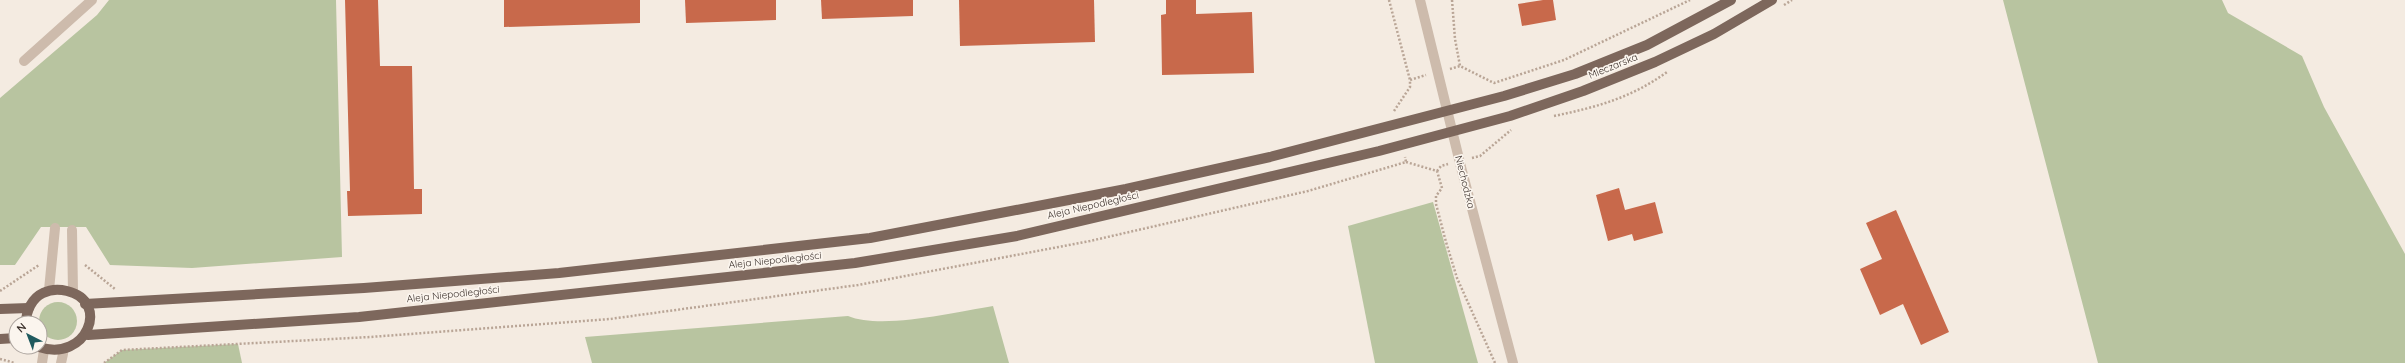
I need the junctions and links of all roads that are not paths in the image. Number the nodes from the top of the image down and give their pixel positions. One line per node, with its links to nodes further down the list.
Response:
1 (92, 0): 5 (street)
2 (1420, 0): 6 (street, Niechodzka)
3 (1730, 0): 6 (main road, Mleczarska)
4 (1772, 0): 7 (main road, Mleczarska)
5 (24, 61)
6 (1448, 110): 7 (street, Niechodzka); 12 (main road, Aleja Niepodległości)
7 (1453, 131): 16 (main road, Aleja Niepodległości); 19 (street, Niechodzka)
8 (55, 228): 10 (street)
9 (72, 230): 11 (street)
10 (50, 290): 11 (main road); 13 (main road)
11 (73, 292): 12 (main road)
12 (85, 304): 16 (main road)
13 (29, 308): 14 (main road); 15 (main road)
14 (0, 309)
15 (28, 315)
16 (88, 335): 18 (main road)
17 (48, 351): 18 (main road)
18 (62, 358)
19 (1513, 363)

